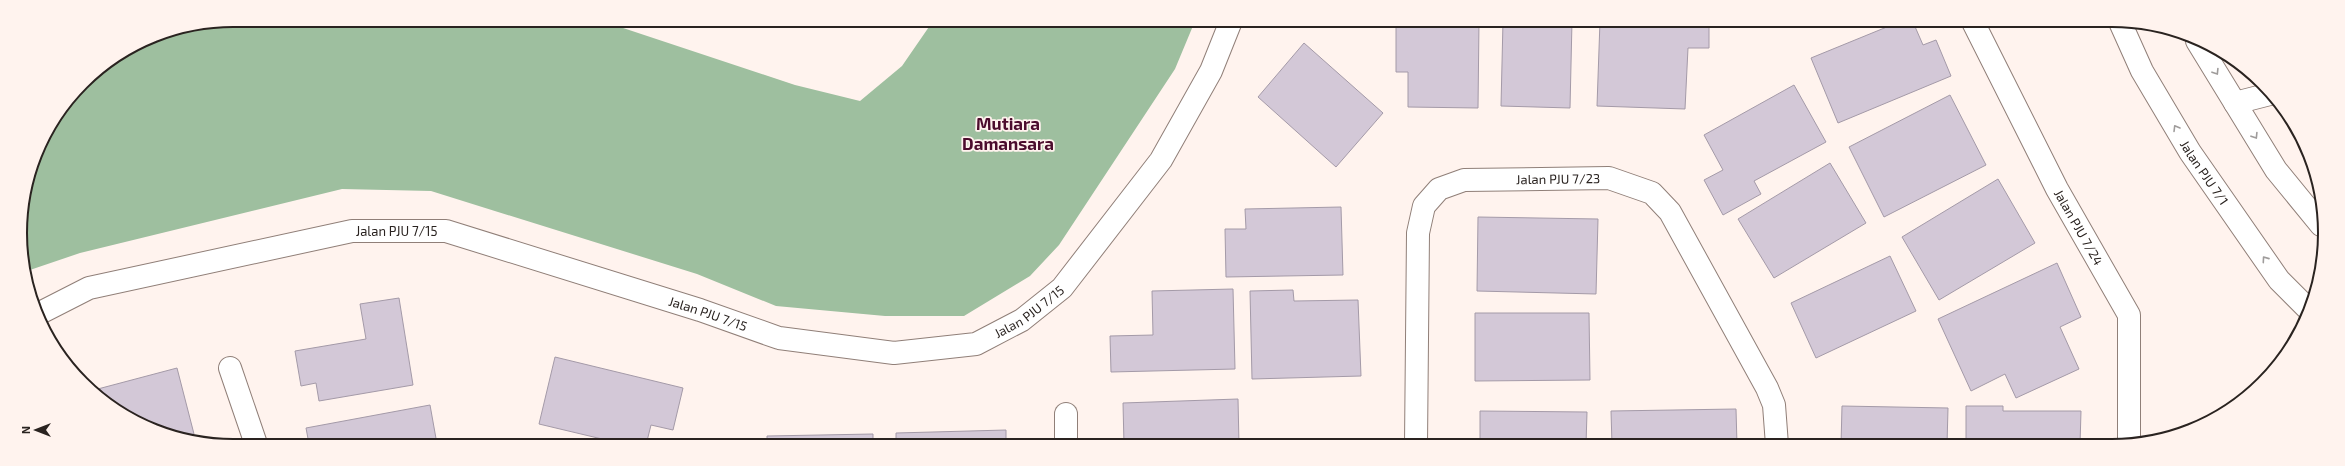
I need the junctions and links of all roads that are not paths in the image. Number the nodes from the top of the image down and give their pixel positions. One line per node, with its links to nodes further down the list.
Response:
1 (1229, 27): 10 (street, Jalan PJU 7/15)
2 (1976, 27): 14 (street, Jalan PJU 7/24)
3 (2122, 27): 8 (street, Jalan PJU 7/1, one-way to 3)
4 (2201, 47): 6 (street, one-way to 6)
5 (2265, 95): 6 (street)
6 (2235, 103): 7 (street, one-way to 7)
7 (2318, 221)
8 (2279, 280): 9 (street, Jalan PJU 7/1); 11 (street)
9 (2304, 306)
10 (43, 312)
11 (2302, 312)
12 (230, 368): 15 (street)
13 (1066, 414): 16 (street)
14 (2129, 438)
15 (254, 439)
16 (1066, 439)
17 (1416, 439): 18 (street, Jalan PJU 7/23)
18 (1777, 439)

